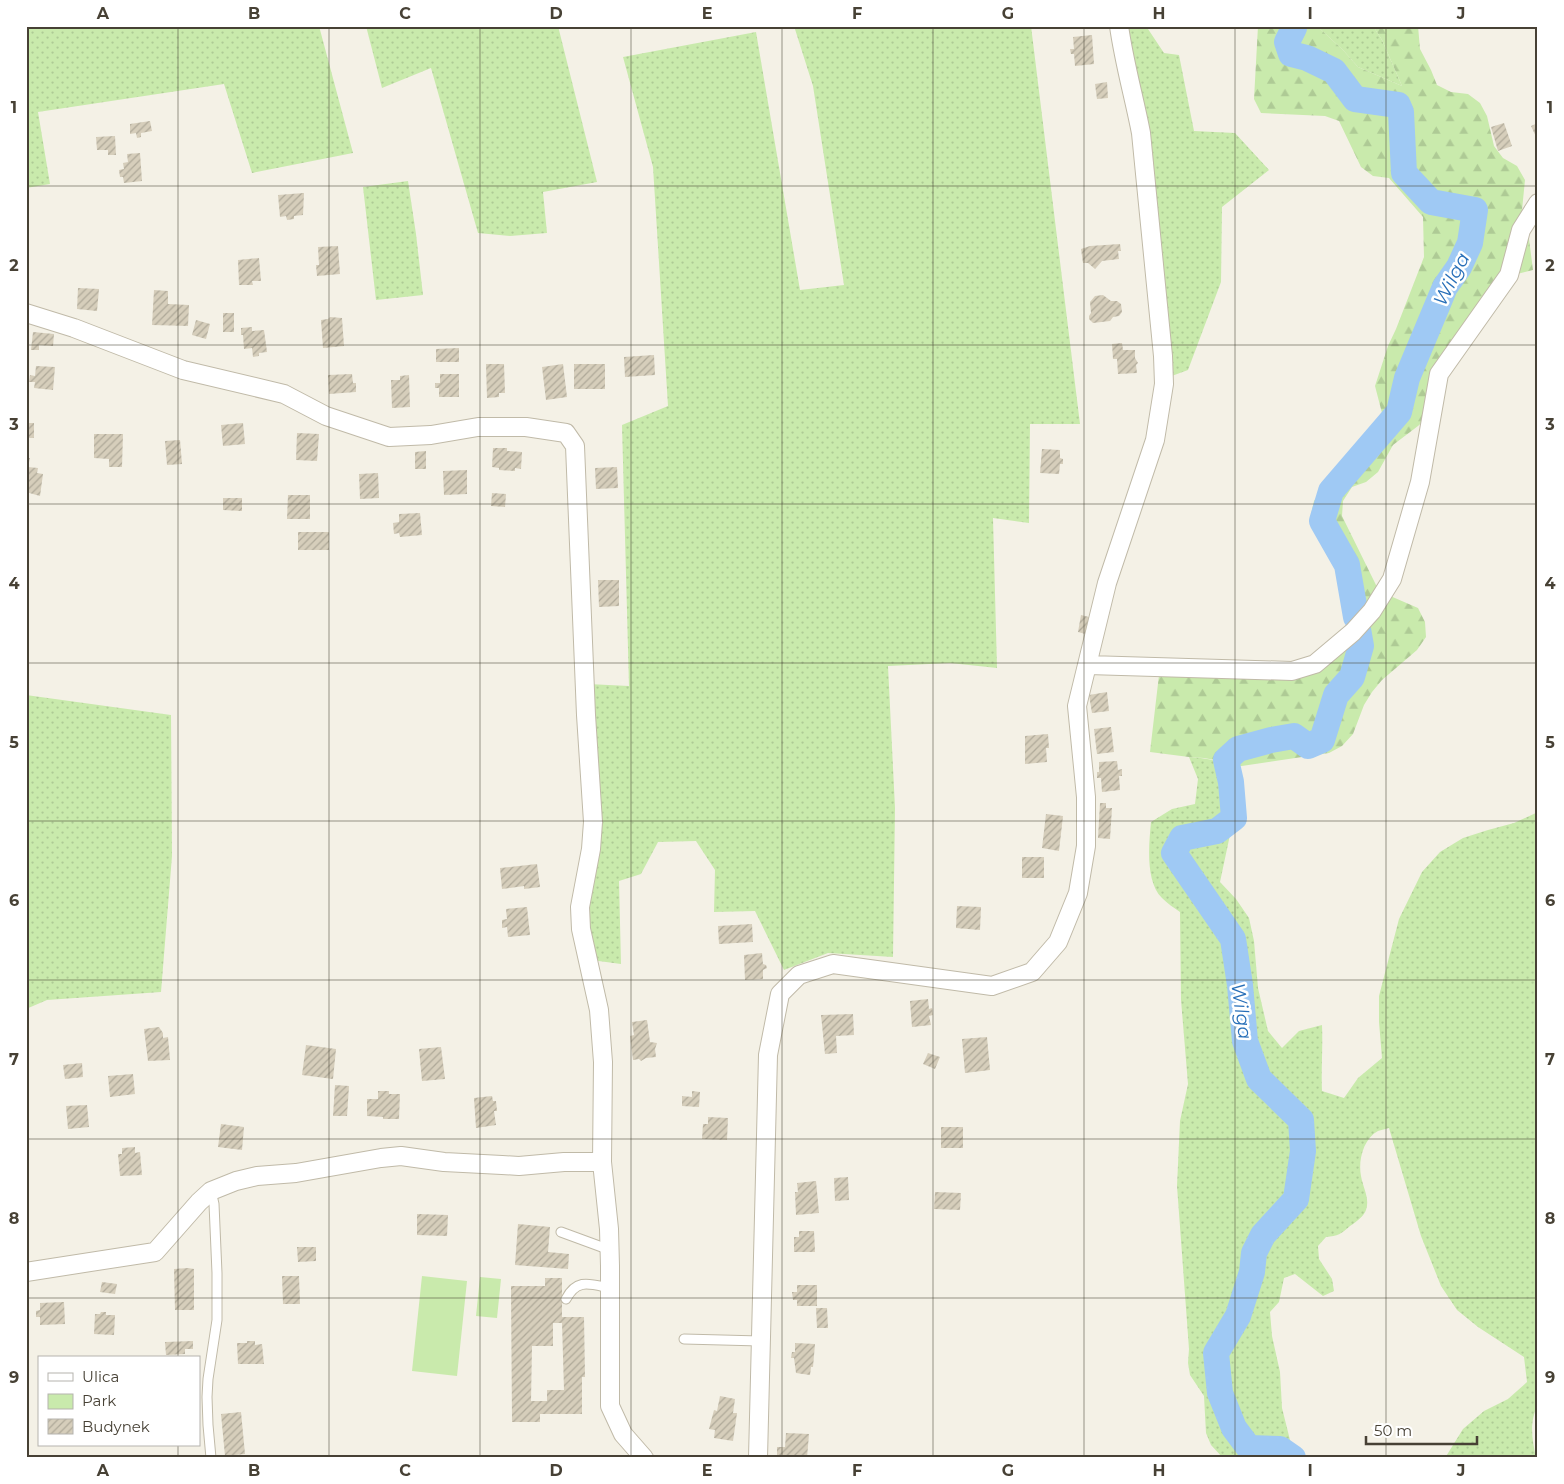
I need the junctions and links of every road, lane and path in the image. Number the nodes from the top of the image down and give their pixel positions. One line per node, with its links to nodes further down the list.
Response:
1 (1119, 26): 4 (street)
2 (1538, 203): 4 (street)
3 (26, 313): 5 (street)
4 (1088, 665): 13 (street)
5 (602, 1162): 6 (street); 8 (street)
6 (211, 1191): 9 (street); 14 (lane)
7 (561, 1232): 8 (lane)
8 (610, 1250): 10 (street)
9 (26, 1272)
10 (610, 1288): 11 (lane); 15 (street)
11 (566, 1299)
12 (684, 1339): 13 (lane)
13 (760, 1341): 16 (street)
14 (211, 1458)
15 (644, 1458)
16 (758, 1458)

